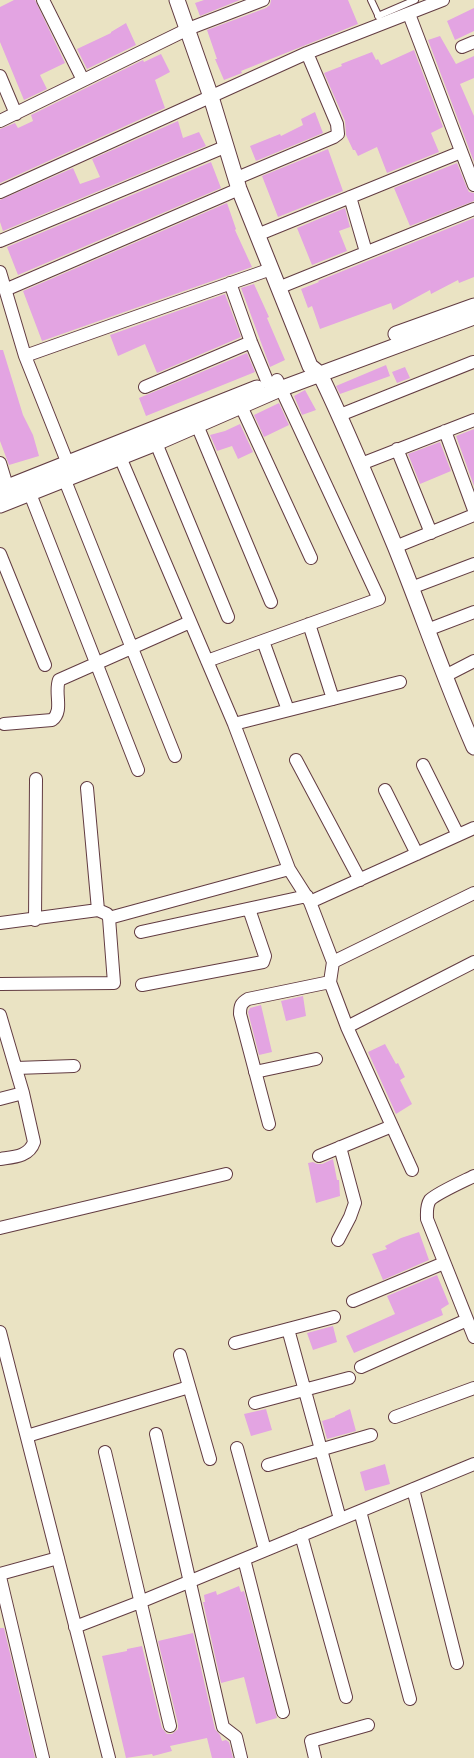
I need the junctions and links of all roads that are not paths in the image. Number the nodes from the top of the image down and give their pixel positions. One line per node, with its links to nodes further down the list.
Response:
1 (43, 0): 12 (street)
2 (177, 0): 9 (street)
3 (263, 0): 9 (street)
4 (371, 0): 8 (lane)
5 (415, 0): 8 (lane)
6 (443, 0): 7 (street)
7 (409, 14): 8 (street); 17 (street)
8 (380, 19): 10 (street)
9 (188, 29): 12 (street); 13 (street)
10 (307, 53): 13 (street); 18 (street)
11 (0, 76): 14 (street)
12 (83, 80): 14 (street)
13 (211, 97): 16 (street); 20 (street)
14 (16, 114): 15 (street)
15 (0, 121)
16 (227, 146): 18 (street); 24 (street)
17 (461, 152): 19 (street); 21 (street)
18 (238, 183): 23 (street); 30 (street)
19 (474, 185)
20 (0, 192)
21 (350, 197): 23 (street); 25 (street)
22 (474, 209): 25 (street)
23 (257, 235): 26 (street)
24 (0, 241)
25 (366, 252): 29 (street)
26 (271, 269): 28 (street); 29 (street)
27 (0, 272): 30 (street)
28 (230, 283): 33 (street); 34 (street)
29 (278, 288): 36 (street)
30 (5, 290): 34 (street)
31 (474, 306): 36 (street)
32 (474, 317): 36 (street)
33 (251, 342): 37 (street); 38 (street)
34 (25, 356): 49 (street)
35 (473, 362): 40 (street)
36 (315, 370): 37 (street); 40 (street)
37 (275, 384): 39 (street); 49 (street); 65 (street)
38 (145, 387)
39 (241, 406): 42 (street); 58 (street)
40 (340, 415): 48 (street)
41 (474, 420): 43 (street)
42 (197, 425): 44 (street); 61 (street)
43 (445, 431): 45 (street); 53 (street)
44 (156, 443): 46 (street); 63 (street)
45 (397, 449): 48 (street); 55 (street)
46 (120, 457): 49 (street); 64 (street)
47 (0, 463): 51 (street)
48 (361, 464): 56 (street)
49 (66, 471): 50 (street); 68 (street)
50 (27, 486): 51 (street); 52 (street); 72 (street)
51 (4, 488)
52 (0, 505)
53 (474, 510)
54 (474, 515): 55 (street)
55 (431, 533): 56 (street)
56 (395, 547): 60 (street)
57 (0, 555): 71 (street)
58 (311, 558)
59 (474, 564): 60 (street)
60 (411, 588): 66 (street)
61 (271, 603)
62 (474, 612): 66 (street)
63 (228, 617)
64 (190, 622): 68 (street); 70 (street)
65 (309, 624): 67 (street); 75 (street)
66 (427, 630): 73 (street)
67 (263, 641): 70 (street); 76 (street)
68 (132, 648): 72 (street); 80 (street)
69 (474, 661): 73 (street)
70 (207, 662): 78 (street)
71 (45, 665)
72 (96, 665): 77 (street); 83 (street)
73 (445, 676): 79 (street)
74 (400, 682): 75 (street)
75 (333, 699): 76 (street)
76 (288, 710): 78 (street)
77 (4, 724)
78 (234, 724): 90 (street)
79 (474, 747)
80 (175, 756)
81 (296, 760): 91 (street)
82 (423, 765): 88 (street)
83 (138, 770)
84 (36, 779): 97 (street)
85 (87, 788): 95 (street)
86 (385, 790): 89 (street)
87 (474, 828): 88 (street)
88 (458, 835): 89 (street)
89 (417, 854): 91 (street)
90 (289, 869): 93 (street); 96 (street)
91 (360, 880): 93 (street)
92 (474, 893): 100 (street)
93 (309, 899): 94 (street); 100 (street)
94 (249, 909): 99 (street); 104 (street)
95 (98, 910): 96 (street); 97 (street)
96 (109, 918): 103 (street)
97 (35, 920): 98 (street)
98 (0, 924)
99 (141, 932)
100 (333, 962): 102 (street)
101 (474, 962): 106 (street)
102 (330, 982): 106 (street); 110 (street)
103 (0, 984)
104 (142, 985)
105 (0, 1015): 109 (street)
106 (347, 1027): 114 (street)
107 (316, 1059): 110 (street)
108 (74, 1066): 109 (street)
109 (16, 1068): 111 (street)
110 (255, 1072): 113 (street)
111 (23, 1093): 112 (street); 117 (street)
112 (0, 1099)
113 (269, 1124)
114 (392, 1126): 115 (street); 118 (street)
115 (340, 1147): 116 (street); 122 (street)
116 (319, 1156)
117 (0, 1159)
118 (412, 1170)
119 (226, 1174): 121 (street)
120 (474, 1176): 123 (street)
121 (0, 1228)
122 (338, 1240)
123 (444, 1263): 124 (street); 126 (street)
124 (353, 1301)
125 (333, 1317): 127 (street)
126 (467, 1320): 129 (street); 132 (street)
127 (288, 1329): 130 (street); 136 (street)
128 (0, 1336): 141 (street)
129 (474, 1337)
130 (235, 1343)
131 (180, 1355): 134 (street)
132 (361, 1367)
133 (349, 1378): 136 (street)
134 (189, 1387): 141 (street); 145 (street)
135 (474, 1388): 138 (street)
136 (305, 1390): 137 (street); 143 (street)
137 (255, 1403)
138 (395, 1418)
139 (156, 1434): 156 (street)
140 (371, 1435): 143 (street)
141 (27, 1436): 153 (street)
142 (237, 1448): 152 (street)
143 (322, 1449): 147 (street); 150 (street)
144 (105, 1452): 157 (street)
145 (210, 1459)
146 (474, 1464): 148 (street)
147 (268, 1465)
148 (413, 1489): 149 (street); 159 (street)
149 (360, 1511): 150 (street); 161 (street)
150 (340, 1519): 151 (street)
151 (301, 1535): 152 (street); 160 (street)
152 (265, 1550): 154 (street)
153 (58, 1558): 155 (street); 158 (street)
154 (244, 1559): 156 (street); 162 (street)
155 (0, 1575): 165 (street)
156 (189, 1581): 157 (street); 167 (street)
157 (140, 1602): 158 (street); 164 (street)
158 (75, 1626): 166 (street)
159 (457, 1663)
160 (346, 1697)
161 (410, 1699)
162 (284, 1712)
163 (368, 1725): 168 (street)
164 (170, 1726)
165 (43, 1758)
166 (109, 1758)
167 (241, 1758)
168 (315, 1758)

